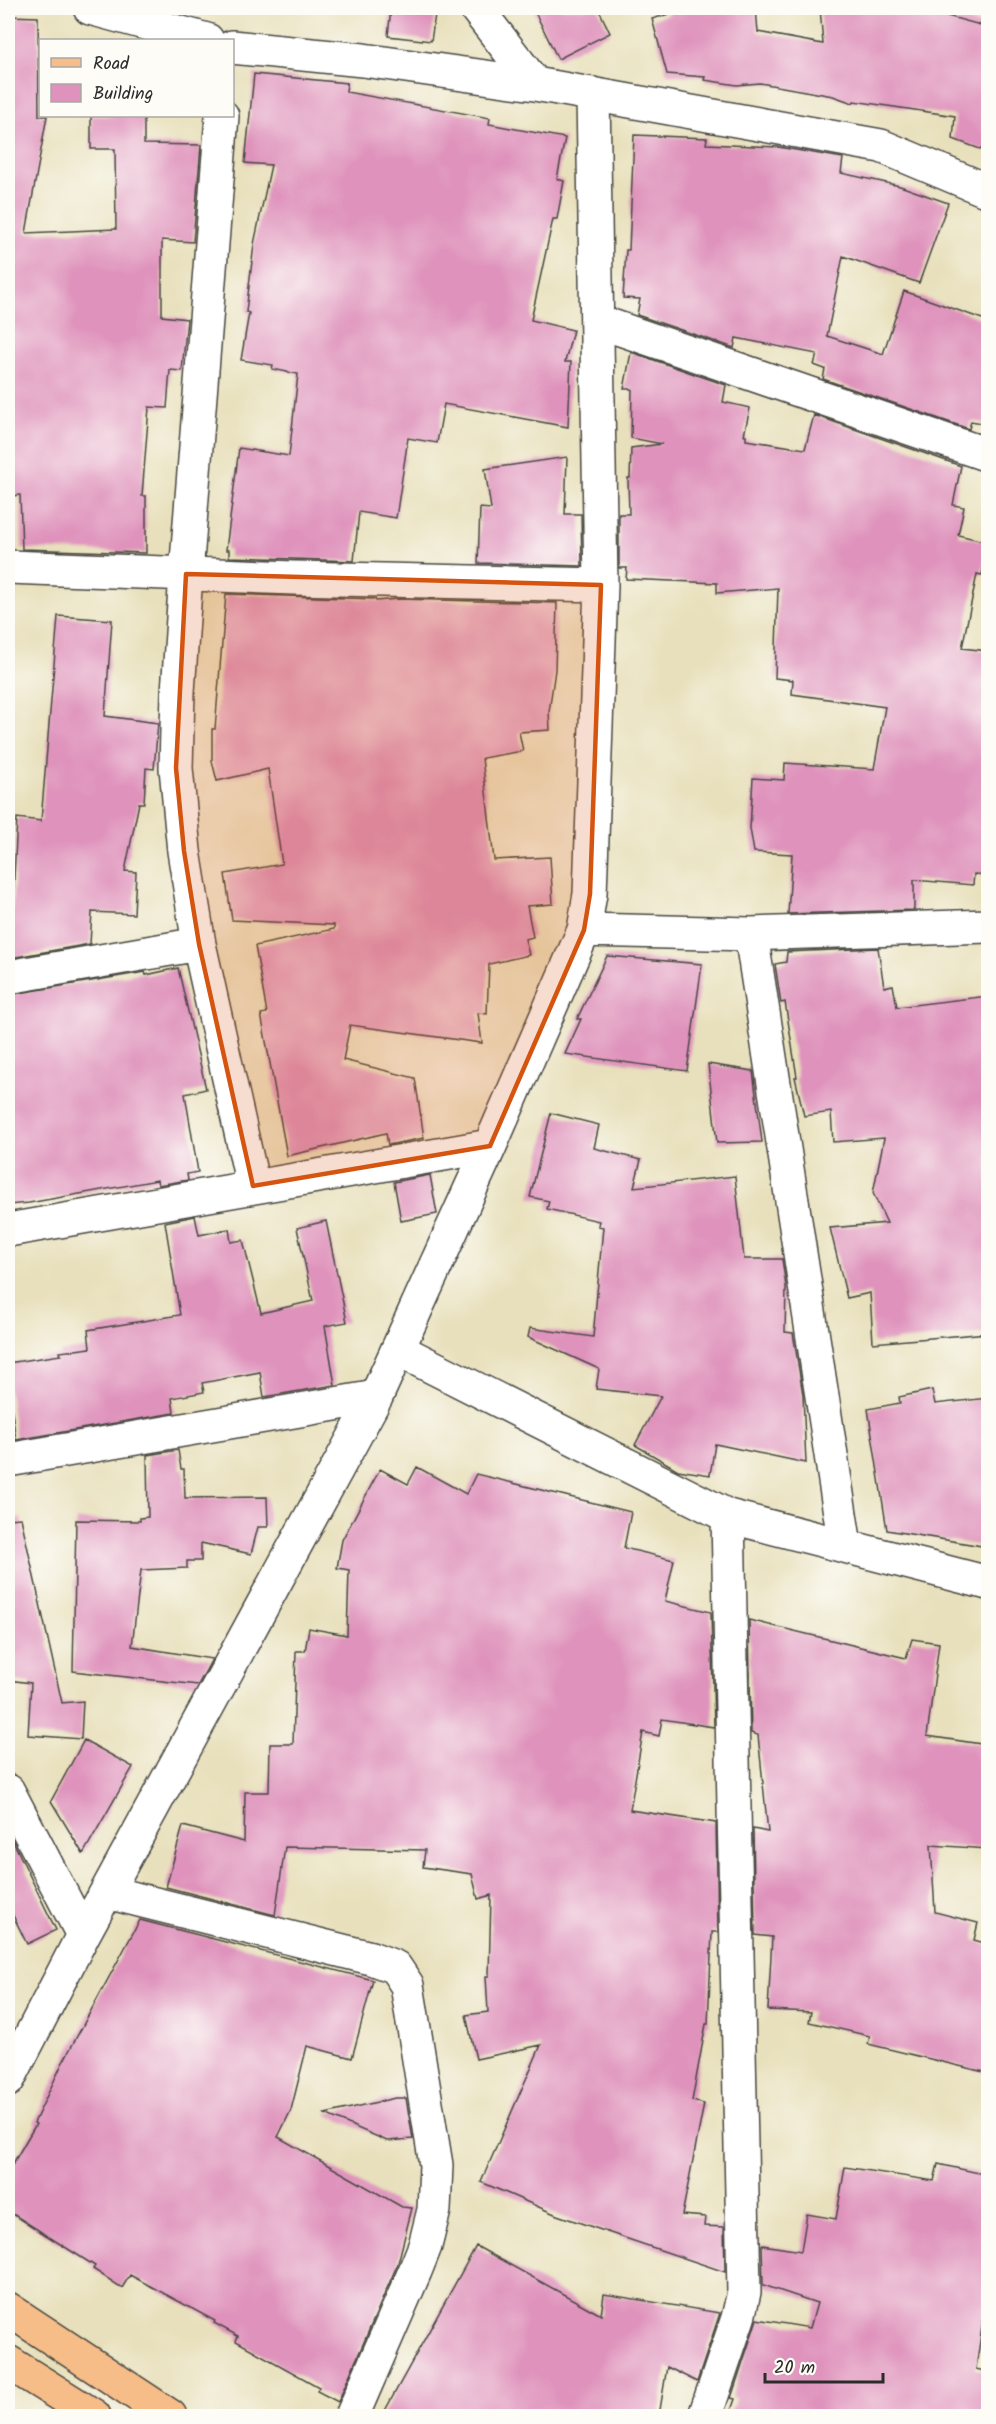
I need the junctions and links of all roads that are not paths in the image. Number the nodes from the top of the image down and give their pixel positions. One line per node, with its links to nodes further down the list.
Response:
1 (90, 8): 3 (street)
2 (476, 8): 5 (street)
3 (203, 39)
4 (234, 47): 5 (street)
5 (536, 84): 6 (street)
6 (593, 94): 8 (street); 9 (street)
7 (222, 117): 12 (street)
8 (988, 191)
9 (597, 321): 10 (street); 13 (street)
10 (988, 455)
11 (8, 567): 12 (street)
12 (186, 574): 13 (street); 17 (street)
13 (601, 585): 15 (street)
14 (988, 926): 16 (street)
15 (584, 930): 16 (street); 19 (street)
16 (751, 934): 26 (street)
17 (199, 944): 18 (street); 20 (street)
18 (8, 976)
19 (490, 1146): 20 (street); 22 (street)
20 (253, 1186): 21 (street)
21 (8, 1230)
22 (399, 1350): 23 (street); 25 (street)
23 (376, 1396): 24 (street); 29 (street)
24 (8, 1460)
25 (728, 1516): 26 (street); 37 (street)
26 (845, 1546): 27 (street)
27 (988, 1582)
28 (8, 1791): 30 (street)
29 (107, 1892): 30 (street); 36 (street)
30 (83, 1935): 31 (street)
31 (8, 2080)
32 (8, 2309): 35 (main road)
33 (8, 2362): 34 (main road)
34 (93, 2416)
35 (170, 2416)
36 (352, 2416)
37 (705, 2416)

